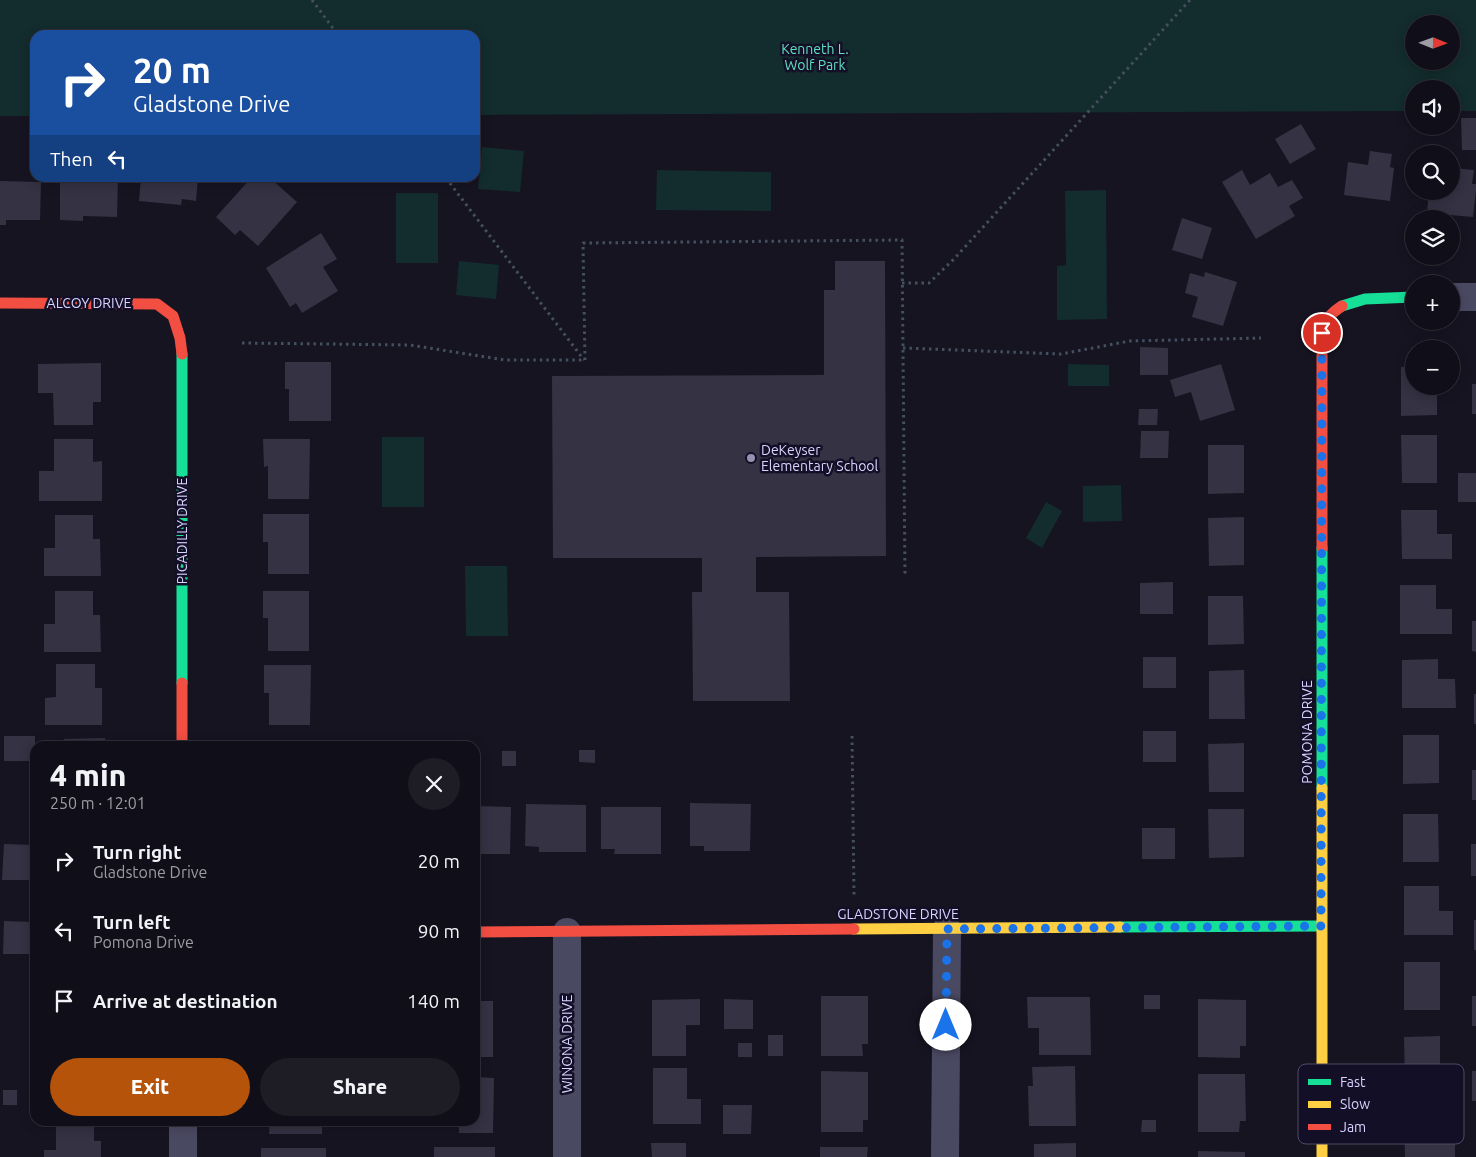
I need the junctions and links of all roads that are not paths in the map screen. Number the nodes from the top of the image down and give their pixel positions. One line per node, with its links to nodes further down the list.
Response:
1 (1405, 297): 7 (street, POMONA DRIVE)
2 (1460, 297): 3 (street)
3 (1476, 297)
4 (0, 303): 5 (street, ALCOY DRIVE)
5 (173, 316): 6 (street, PICADILLY DRIVE)
6 (182, 741)
7 (1321, 926): 8 (street, GLADSTONE DRIVE); 11 (street, POMONA DRIVE)
8 (947, 929): 10 (street, GLADSTONE DRIVE); 16 (street)
9 (480, 932): 10 (street, GLADSTONE DRIVE)
10 (567, 932): 15 (street, WINONA DRIVE)
11 (1322, 1064)
12 (183, 1126): 14 (street)
13 (1322, 1144): 17 (street, POMONA DRIVE)
14 (183, 1157)
15 (567, 1157)
16 (945, 1157)
17 (1322, 1157)

